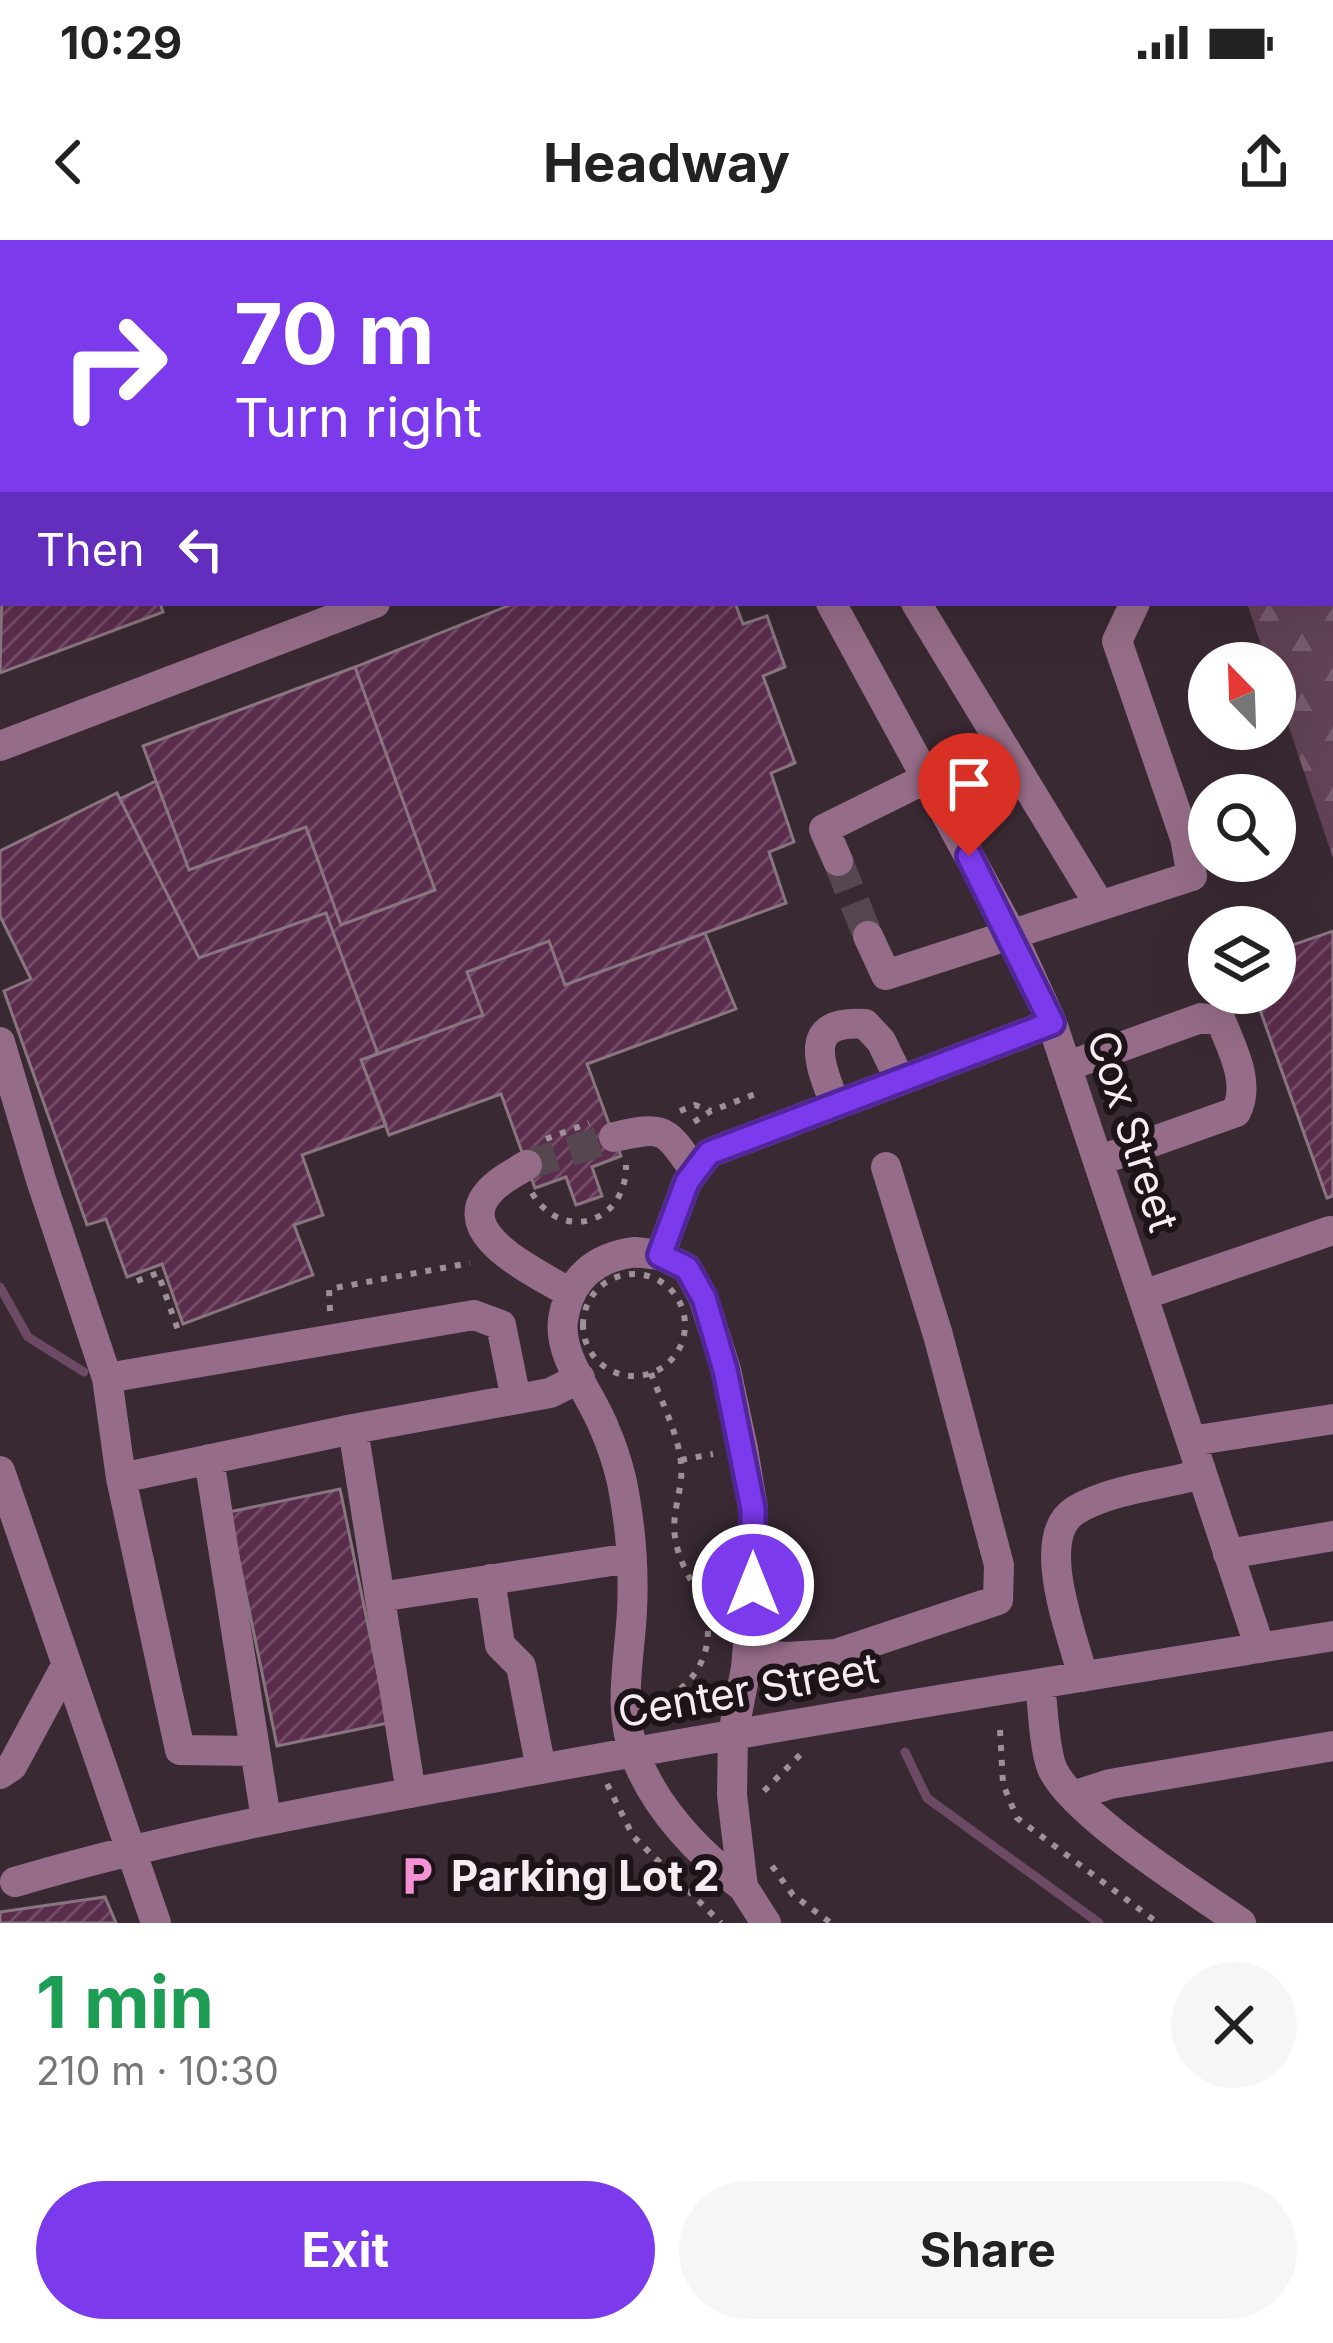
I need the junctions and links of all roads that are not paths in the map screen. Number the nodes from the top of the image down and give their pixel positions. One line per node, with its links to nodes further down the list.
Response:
1 (367, 606): 5 (street)
2 (833, 606): 6 (street, Cox Street)
3 (918, 606): 8 (street)
4 (1134, 606): 8 (street)
5 (0, 746)
6 (927, 778): 7 (street); 9 (street, Cox Street)
7 (838, 861)
8 (1099, 904): 9 (street)
9 (1011, 933): 10 (street); 11 (street, Cox Street)
10 (868, 936)
11 (1052, 1023): 13 (street, Cox Street); 14 (street)
12 (0, 1042): 25 (street)
13 (1067, 1066): 17 (street, Cox Street); 17 (street)
14 (900, 1081): 15 (street); 15 (street)
15 (835, 1104): 20 (street)
16 (616, 1136): 20 (street)
17 (1098, 1161): 24 (street, Cox Street)
18 (524, 1167): 23 (street)
19 (886, 1167): 42 (street)
20 (694, 1171): 22 (street)
21 (1330, 1231): 24 (street)
22 (660, 1255): 23 (street); 42 (street)
23 (571, 1294): 26 (street)
24 (1143, 1295): 30 (street, Cox Street)
25 (107, 1378): 27 (street); 34 (street)
26 (580, 1378): 27 (street); 37 (street)
27 (516, 1399): 29 (street)
28 (1333, 1419): 30 (street)
29 (353, 1429): 31 (street); 39 (street)
30 (1191, 1441): 33 (street, Cox Street)
31 (209, 1459): 34 (street); 48 (street)
32 (0, 1472): 43 (street)
33 (1202, 1474): 36 (street, Cox Street); 44 (street)
34 (121, 1478): 48 (street)
35 (1333, 1536): 36 (street)
36 (1228, 1554): 41 (street, Cox Street)
37 (630, 1558): 38 (street); 49 (street)
38 (490, 1579): 39 (street); 50 (street)
39 (380, 1597): 52 (street)
40 (1333, 1636): 41 (street, Center Street)
41 (1260, 1648): 44 (street, Center Street)
42 (748, 1653): 46 (street)
43 (66, 1666): 51 (street); 55 (street)
44 (1083, 1677): 45 (street, Center Street)
45 (1040, 1684): 46 (street, Center Street); 53 (street)
46 (733, 1734): 49 (street, Center Street); 57 (street)
47 (1333, 1746): 53 (street)
48 (255, 1751): 54 (street)
49 (633, 1752): 50 (street, Center Street); 57 (street)
50 (541, 1769): 52 (street, Center Street)
51 (0, 1774)
52 (411, 1792): 54 (street, Center Street)
53 (1073, 1796): 60 (street)
54 (266, 1819): 55 (street, Center Street)
55 (128, 1848): 56 (street, Center Street); 58 (street)
56 (15, 1882)
57 (743, 1887): 59 (street)
58 (156, 1923)
59 (766, 1923)
60 (1241, 1923)

